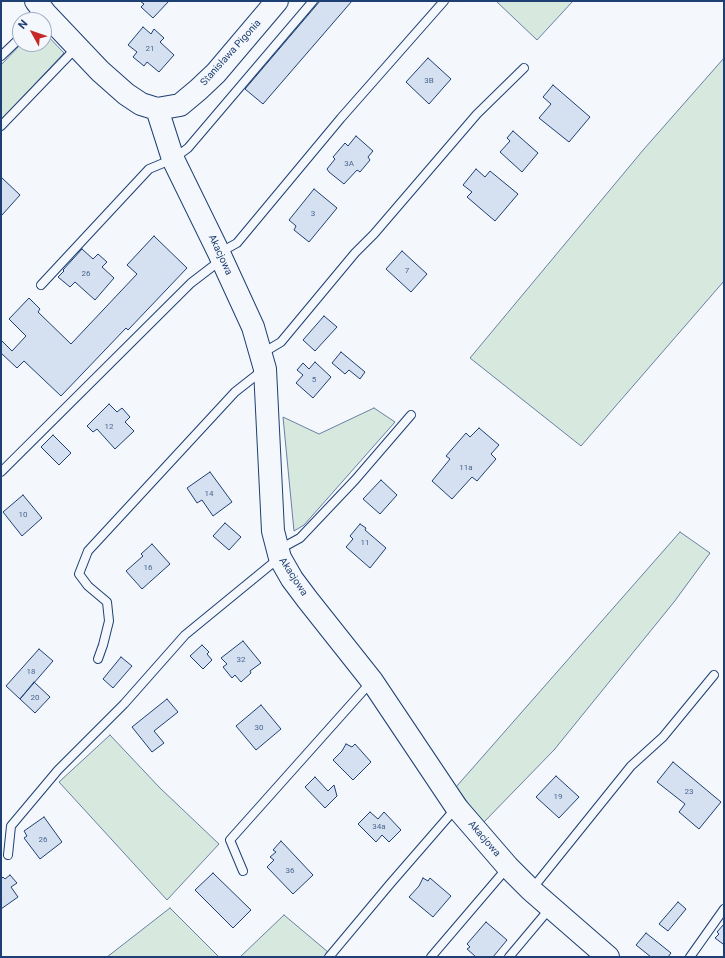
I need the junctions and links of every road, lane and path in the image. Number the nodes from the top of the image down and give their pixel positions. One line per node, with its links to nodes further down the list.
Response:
1 (277, 1): 9 (street, Stanisława Pigonia)
2 (313, 1): 11 (lane)
3 (444, 1): 12 (lane)
4 (39, 11): 6 (street, Stanisława Pigonia)
5 (12, 46): 7 (lane)
6 (77, 47): 9 (street, Stanisława Pigonia); 10 (lane)
7 (1, 56)
8 (524, 68): 14 (lane)
9 (157, 109): 11 (street, Akacjowa)
10 (1, 126)
11 (173, 159): 12 (street, Akacjowa); 13 (lane)
12 (220, 256): 14 (street, Akacjowa); 16 (lane)
13 (41, 285)
14 (262, 362): 17 (street, Akacjowa); 18 (lane)
15 (411, 415): 17 (lane)
16 (1, 472)
17 (279, 554): 20 (street, Akacjowa); 22 (lane)
18 (98, 659)
19 (714, 675): 25 (lane)
20 (372, 681): 21 (street, Akacjowa); 24 (lane)
21 (457, 808): 23 (street, Akacjowa); 28 (lane)
22 (8, 855)
23 (508, 867): 25 (street, Akacjowa); 29 (lane)
24 (243, 871)
25 (531, 890): 26 (street, Akacjowa)
26 (551, 907): 30 (lane); 31 (street, Akacjowa)
27 (724, 908): 32 (lane)
28 (330, 957)
29 (430, 957)
30 (509, 957)
31 (608, 957)
32 (690, 957)

